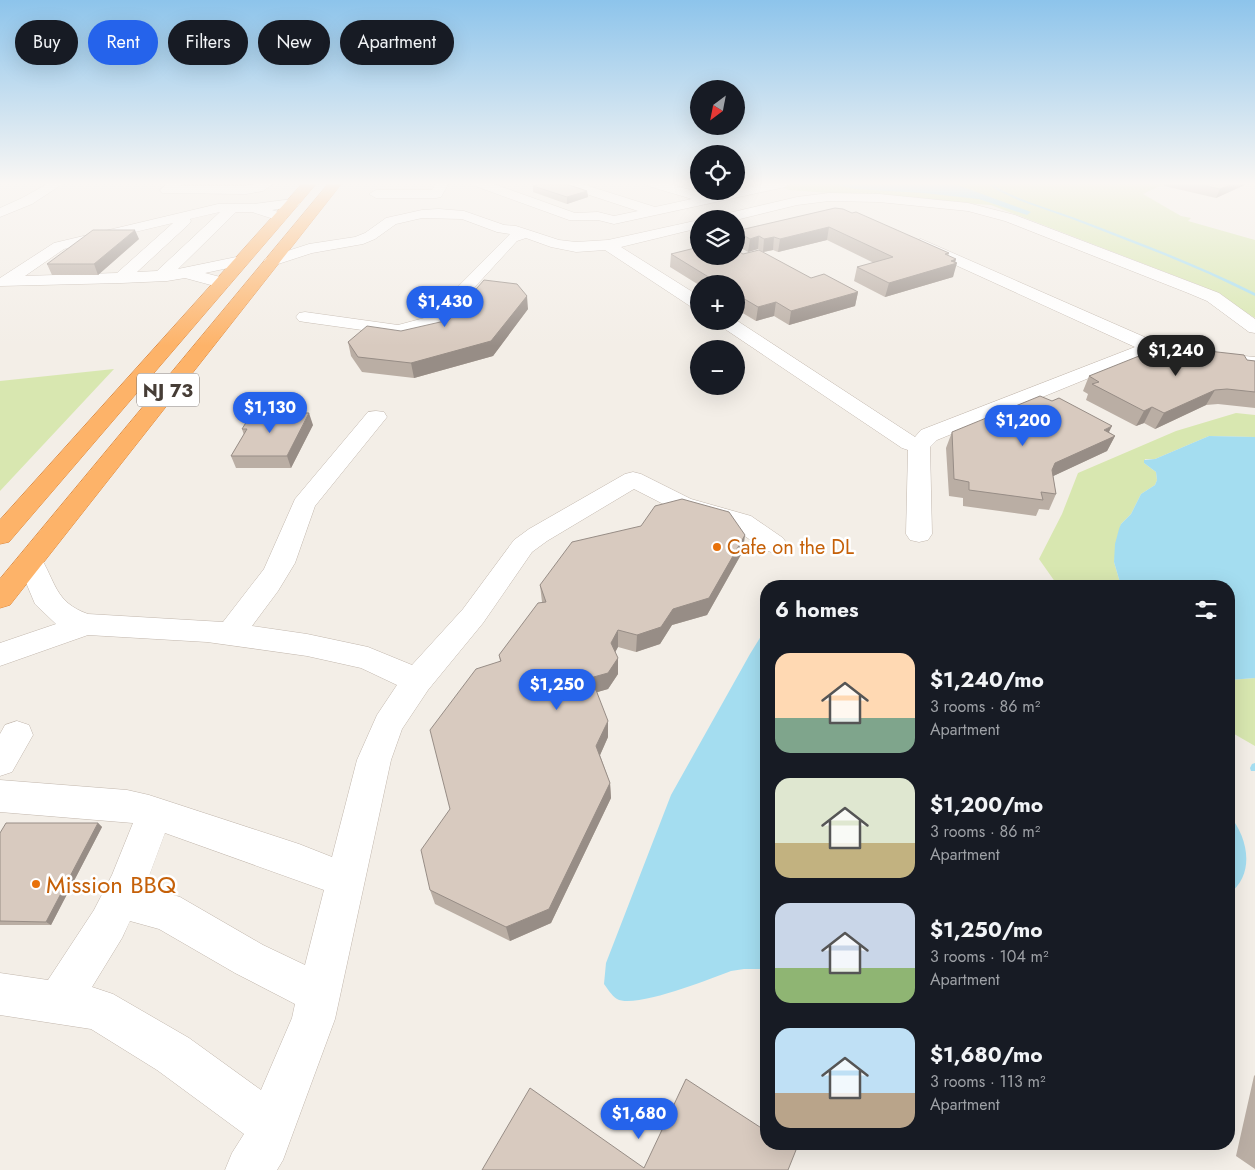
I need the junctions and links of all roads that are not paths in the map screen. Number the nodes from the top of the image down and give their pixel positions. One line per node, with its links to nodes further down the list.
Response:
1 (94, 238): 15 (street)
2 (166, 238): 21 (street)
3 (202, 238): 20 (street)
4 (262, 238): 16 (highway, NJ 73)
5 (291, 238): 17 (highway, NJ 73)
6 (308, 238): 7 (street)
7 (335, 238)
8 (366, 238): 17 (street)
9 (513, 238): 25 (street)
10 (539, 238): 14 (street)
11 (640, 238): 14 (street)
12 (907, 238): 28 (street)
13 (1061, 238): 26 (street)
14 (608, 245): 24 (street)
15 (49, 253): 18 (street); 22 (street)
16 (241, 261): 19 (street); 23 (highway, NJ 73)
17 (272, 261): 35 (highway, NJ 73)
18 (8, 262)
19 (185, 273): 20 (street); 23 (street)
20 (162, 276): 21 (street)
21 (121, 278): 22 (street)
22 (3, 282)
23 (222, 283): 33 (highway, NJ 73)
24 (690, 298)
25 (305, 317)
26 (1255, 328)
27 (739, 330): 31 (street)
28 (1169, 355): 29 (street); 31 (street)
29 (1255, 363)
30 (376, 417): 38 (street)
31 (919, 446): 32 (street)
32 (918, 534)
33 (0, 536)
34 (774, 544): 40 (street)
35 (30, 561): 36 (highway, NJ 73); 37 (street)
36 (0, 598)
37 (87, 624): 38 (street); 39 (street)
38 (230, 634): 40 (street)
39 (0, 655)
40 (417, 681): 43 (street)
41 (0, 796): 42 (street)
42 (155, 813): 43 (street); 44 (street)
43 (346, 881): 46 (street)
44 (120, 900): 46 (street); 47 (street)
45 (0, 994): 47 (street)
46 (319, 994): 48 (street)
47 (58, 1002): 48 (street)
48 (272, 1126): 49 (street)
49 (249, 1170)

